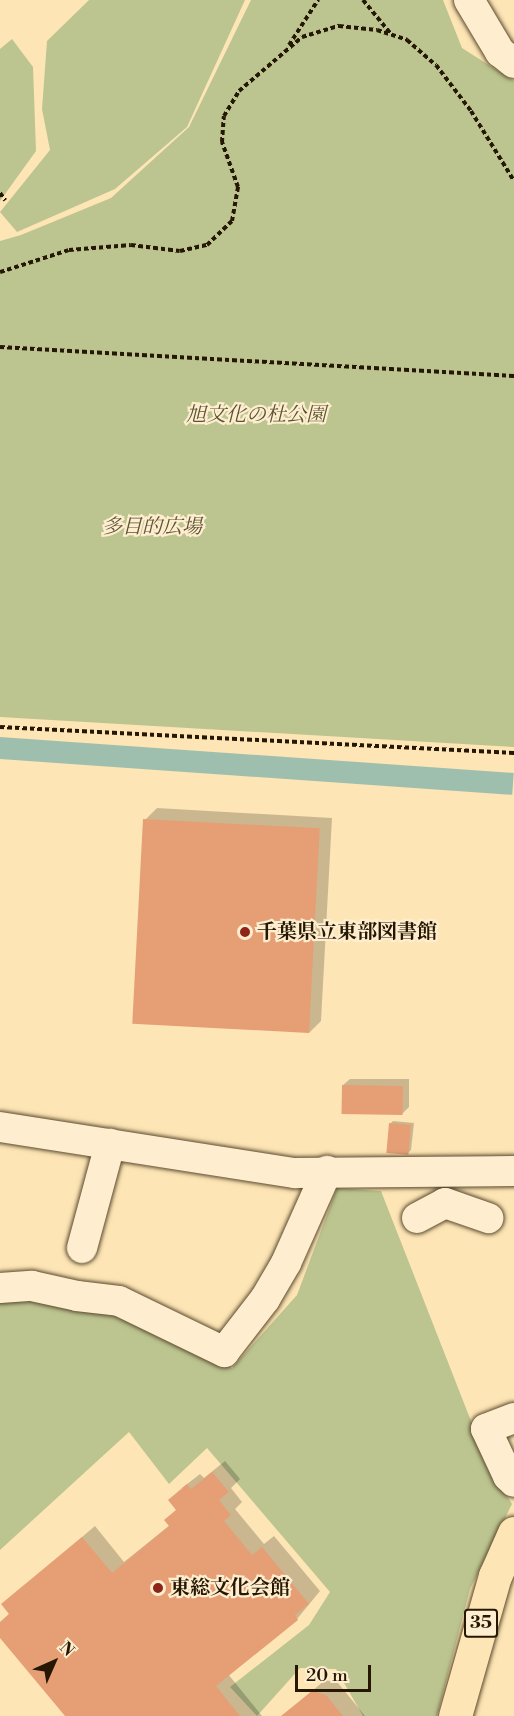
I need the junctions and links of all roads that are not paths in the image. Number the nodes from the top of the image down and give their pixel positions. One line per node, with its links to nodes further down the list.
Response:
1 (469, 0): 2 (street)
2 (514, 63)
3 (0, 1127): 4 (street)
4 (110, 1144): 5 (street); 9 (street)
5 (327, 1171): 7 (street); 10 (street)
6 (514, 1171): 7 (street)
7 (431, 1172): 8 (street)
8 (488, 1218)
9 (82, 1248)
10 (0, 1288)
11 (514, 1418): 12 (street)
12 (514, 1482)
13 (514, 1533): 14 (main road, 35)
14 (455, 1716)

